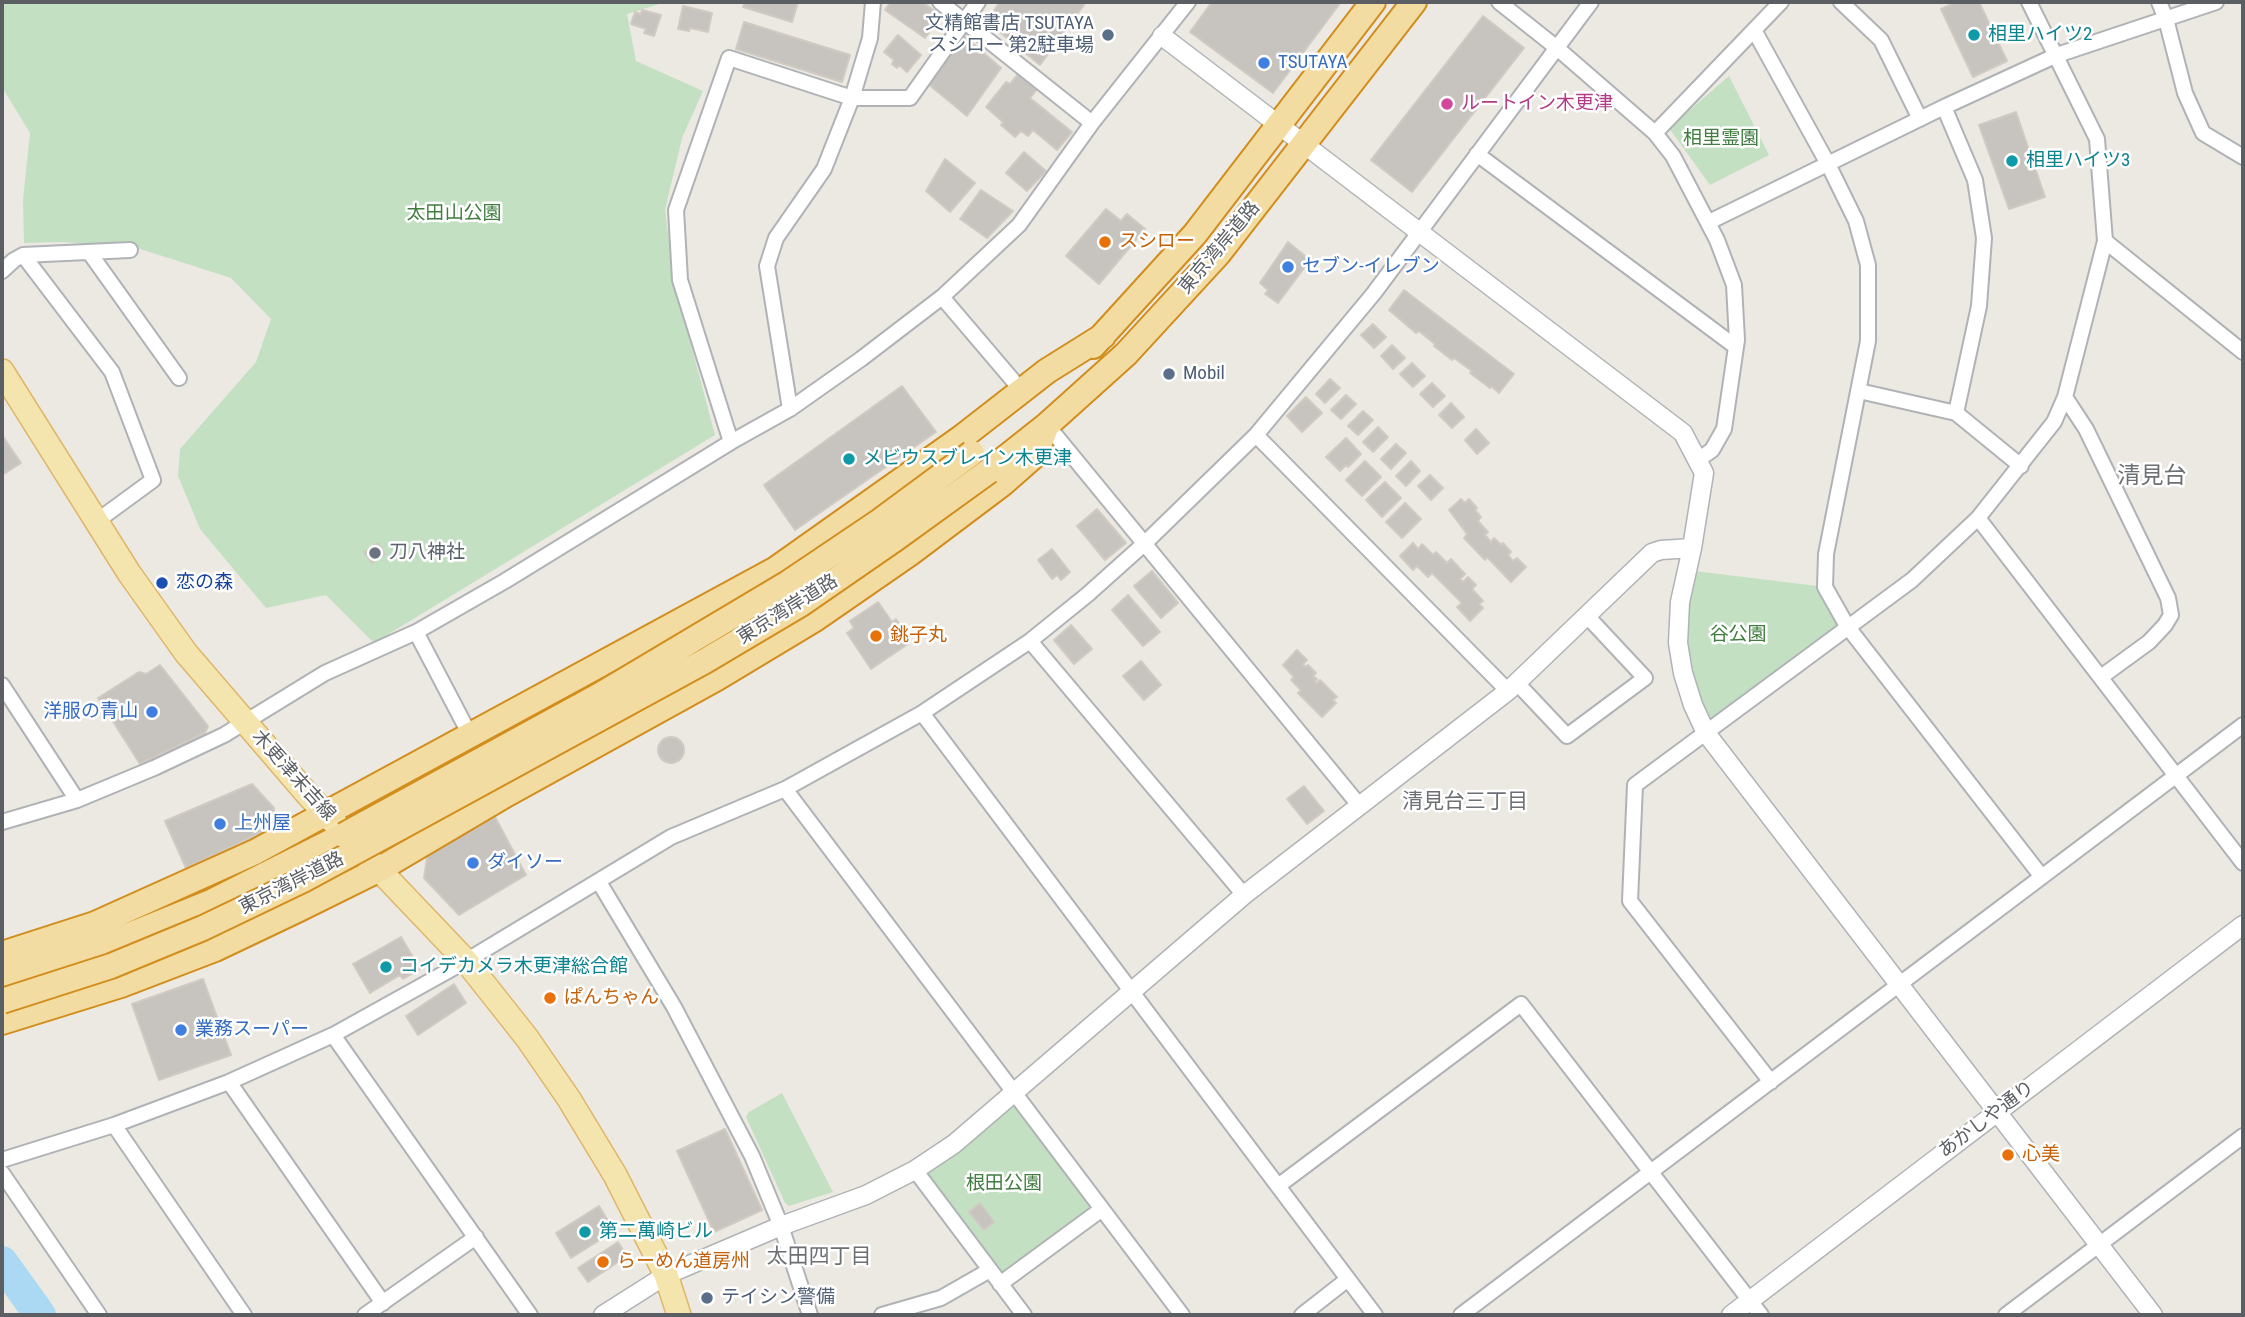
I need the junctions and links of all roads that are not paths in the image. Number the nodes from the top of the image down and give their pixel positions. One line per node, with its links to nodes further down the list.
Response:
1 (873, 2): 20 (street)
2 (940, 2): 14 (street)
3 (978, 2): 14 (street)
4 (1188, 2): 17 (street)
5 (1373, 2): 24 (highway, 東京湾岸道路)
6 (1414, 2): 26 (highway, 東京湾岸道路)
7 (1499, 2): 18 (street)
8 (1591, 2): 18 (street)
9 (1781, 2): 16 (street)
10 (1841, 2): 22 (street)
11 (2029, 2): 19 (street)
12 (2159, 2): 15 (street)
13 (2216, 2): 15 (street)
14 (964, 19): 20 (street); 23 (street)
15 (2166, 19): 19 (street); 28 (street)
16 (1754, 30): 25 (street); 29 (street)
17 (1162, 36): 23 (street); 24 (street)
18 (1557, 48): 25 (street); 27 (street)
19 (2057, 55): 21 (street); 32 (street)
20 (852, 98): 46 (street); 50 (street)
21 (1944, 107): 22 (street); 47 (street)
22 (1920, 118): 29 (street)
23 (1092, 123): 37 (street)
24 (1279, 125): 26 (street); 38 (highway, 東京湾岸道路)
25 (1655, 133): 30 (street)
26 (1305, 144): 31 (street); 48 (highway, 東京湾岸道路)
27 (1477, 153): 31 (street); 39 (street)
28 (2243, 157)
29 (1828, 163): 30 (street); 44 (street)
30 (1709, 222): 39 (street)
31 (1418, 232): 49 (street); 51 (street)
32 (2105, 241): 40 (street); 45 (street)
33 (130, 250): 34 (street)
34 (89, 251): 35 (street); 41 (street)
35 (23, 255): 36 (street); 54 (street)
36 (2, 271)
37 (942, 297): 43 (street); 46 (street)
38 (1103, 336): 43 (highway); 83 (highway, 東京湾岸道路, bridge)
39 (1736, 347): 51 (street)
40 (2243, 352)
41 (179, 378)
42 (4, 380): 54 (main road, 木更津末吉線)
43 (1022, 391): 68 (highway)
44 (1858, 391): 47 (street); 58 (street)
45 (2065, 397): 52 (street); 61 (street)
46 (790, 409): 50 (street)
47 (1956, 414): 52 (street)
48 (1047, 425): 55 (street); 76 (highway); 86 (highway, 東京湾岸道路, bridge)
49 (1256, 435): 55 (street); 63 (street)
50 (732, 442): 59 (street)
51 (1698, 460): 56 (street)
52 (2021, 466): 53 (street)
53 (1979, 518): 58 (street); 61 (street)
54 (97, 521): 65 (main road, 木更津末吉線)
55 (1144, 544): 60 (street); 72 (street)
56 (1692, 548): 57 (street); 67 (street)
57 (1587, 616): 63 (street); 63 (street)
58 (1847, 626): 67 (street); 77 (street)
59 (416, 632): 65 (street); 68 (street)
60 (1030, 640): 64 (street); 79 (street)
61 (2101, 677): 69 (street)
62 (2, 685): 71 (street)
63 (1512, 687): 72 (street)
64 (922, 713): 70 (street); 85 (street)
65 (245, 723): 71 (street); 73 (main road, 木更津末吉線)
66 (2243, 725): 69 (street)
67 (1706, 733): 84 (street); 89 (street)
68 (470, 735): 73 (highway)
69 (2176, 776): 75 (street); 77 (street)
70 (786, 789): 78 (street); 91 (street)
71 (77, 800): 74 (street)
72 (1359, 805): 79 (street)
73 (327, 814): 76 (main road, 木更津末吉線); 81 (highway)
74 (2, 822)
75 (2243, 863)
76 (380, 869): 82 (main road, 木更津末吉線); 87 (highway)
77 (2042, 877): 84 (street)
78 (599, 882): 82 (street); 101 (street)
79 (1244, 895): 85 (street)
80 (2243, 925): 92 (street, あかしや通り)
81 (2, 954)
82 (466, 961): 88 (street); 105 (main road, 木更津末吉線)
83 (2, 978)
84 (1899, 985): 89 (street); 92 (street)
85 (1131, 991): 91 (street); 99 (street)
86 (2, 1001)
87 (2, 1022)
88 (333, 1035): 90 (street); 102 (street)
89 (1771, 1082): 98 (street)
90 (229, 1083): 93 (street); 108 (street)
91 (1014, 1093): 96 (street); 100 (street)
92 (1998, 1112): 103 (street); 109 (street, あかしや通り)
93 (114, 1125): 95 (street); 112 (street)
94 (2242, 1140): 103 (street)
95 (2, 1160)
96 (915, 1170): 101 (street); 104 (street)
97 (2, 1173): 111 (street)
98 (1650, 1173): 99 (street); 109 (street); 122 (street)
99 (1278, 1186): 106 (street)
100 (1102, 1209): 107 (street); 119 (street)
101 (781, 1226): 105 (street); 117 (street)
102 (476, 1237): 108 (street); 114 (street)
103 (2099, 1245): 124 (street); 125 (street)
104 (990, 1270): 107 (street); 110 (street)
105 (666, 1275): 115 (street); 116 (main road, 木更津末吉線)
106 (1348, 1279): 120 (street); 121 (street)
107 (1000, 1284): 118 (street)
108 (383, 1303): 113 (street)
109 (1755, 1308): 123 (street, あかしや通り)
110 (889, 1314)
111 (99, 1315)
112 (244, 1315)
113 (365, 1315)
114 (530, 1315)
115 (603, 1315)
116 (678, 1315)
117 (810, 1315)
118 (1024, 1315)
119 (1182, 1315)
120 (1302, 1315)
121 (1375, 1315)
122 (1461, 1315)
123 (1731, 1315)
124 (2006, 1315)
125 (2153, 1315)

